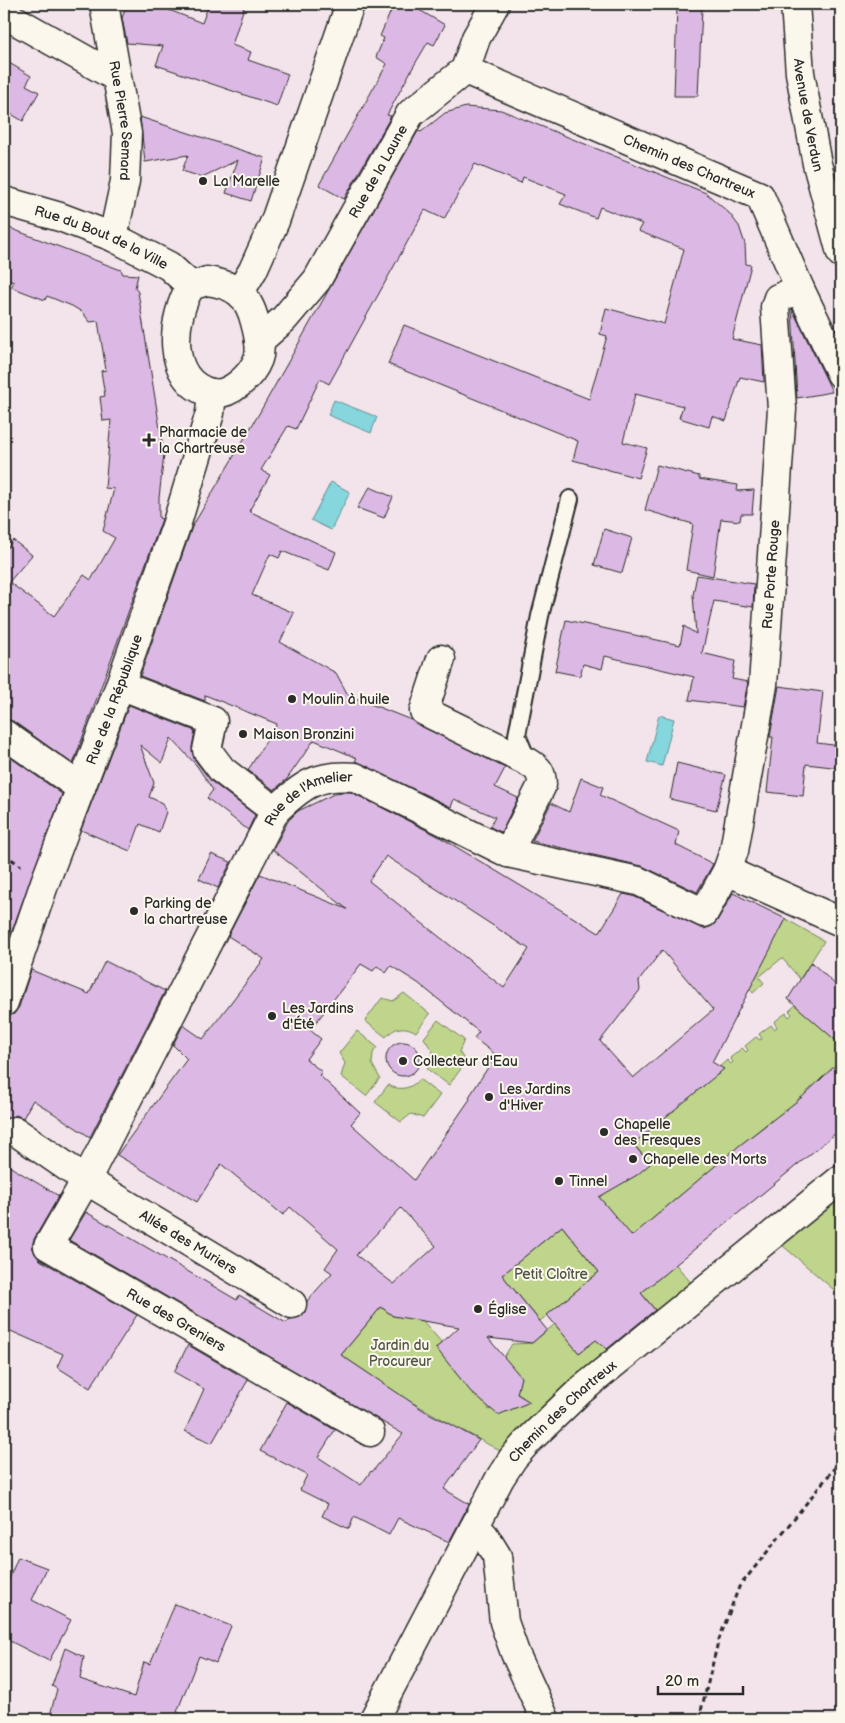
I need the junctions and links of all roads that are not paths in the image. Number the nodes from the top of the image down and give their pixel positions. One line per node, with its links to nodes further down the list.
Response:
1 (104, 4): 7 (street, Rue Pierre Semard)
2 (350, 4): 13 (street)
3 (495, 4): 6 (street)
4 (796, 4): 10 (street, Avenue de Verdun)
5 (4, 14): 7 (street)
6 (465, 70): 12 (street, Chemin des Chartreux); 14 (street, Rue de la Laune)
7 (116, 77): 9 (street, Rue Pierre Semard)
8 (4, 201): 9 (street, Rue du Bout de la Ville)
9 (113, 237): 11 (street, Rue du Bout de la Ville)
10 (841, 253)
11 (191, 286): 13 (street); 16 (street)
12 (800, 289): 15 (street, Chemin des Chartreux); 25 (street, Rue Porte Rouge)
13 (240, 292): 14 (street)
14 (259, 341): 16 (street)
15 (841, 374)
16 (212, 393): 19 (street, Rue de la République)
17 (570, 499): 21 (lane)
18 (441, 658): 21 (street)
19 (120, 685): 22 (street, Rue de la République); 23 (street)
20 (4, 734): 22 (street)
21 (528, 762): 24 (street)
22 (81, 788): 27 (street, Rue de la République)
23 (275, 811): 24 (street, Rue de l'Amelier); 29 (street, Rue de l'Amelier)
24 (508, 853): 25 (street, Rue de l'Amelier)
25 (727, 871): 26 (street)
26 (841, 922)
27 (4, 1002)
28 (15, 1131): 29 (street, Allée des Muriers)
29 (86, 1180): 31 (street, Allée des Muriers); 32 (street, Rue des Greniers)
30 (841, 1180): 33 (street, Chemin des Chartreux)
31 (292, 1304)
32 (370, 1432)
33 (473, 1530): 34 (street, Chemin des Chartreux); 35 (street)
34 (374, 1719)
35 (545, 1719)

